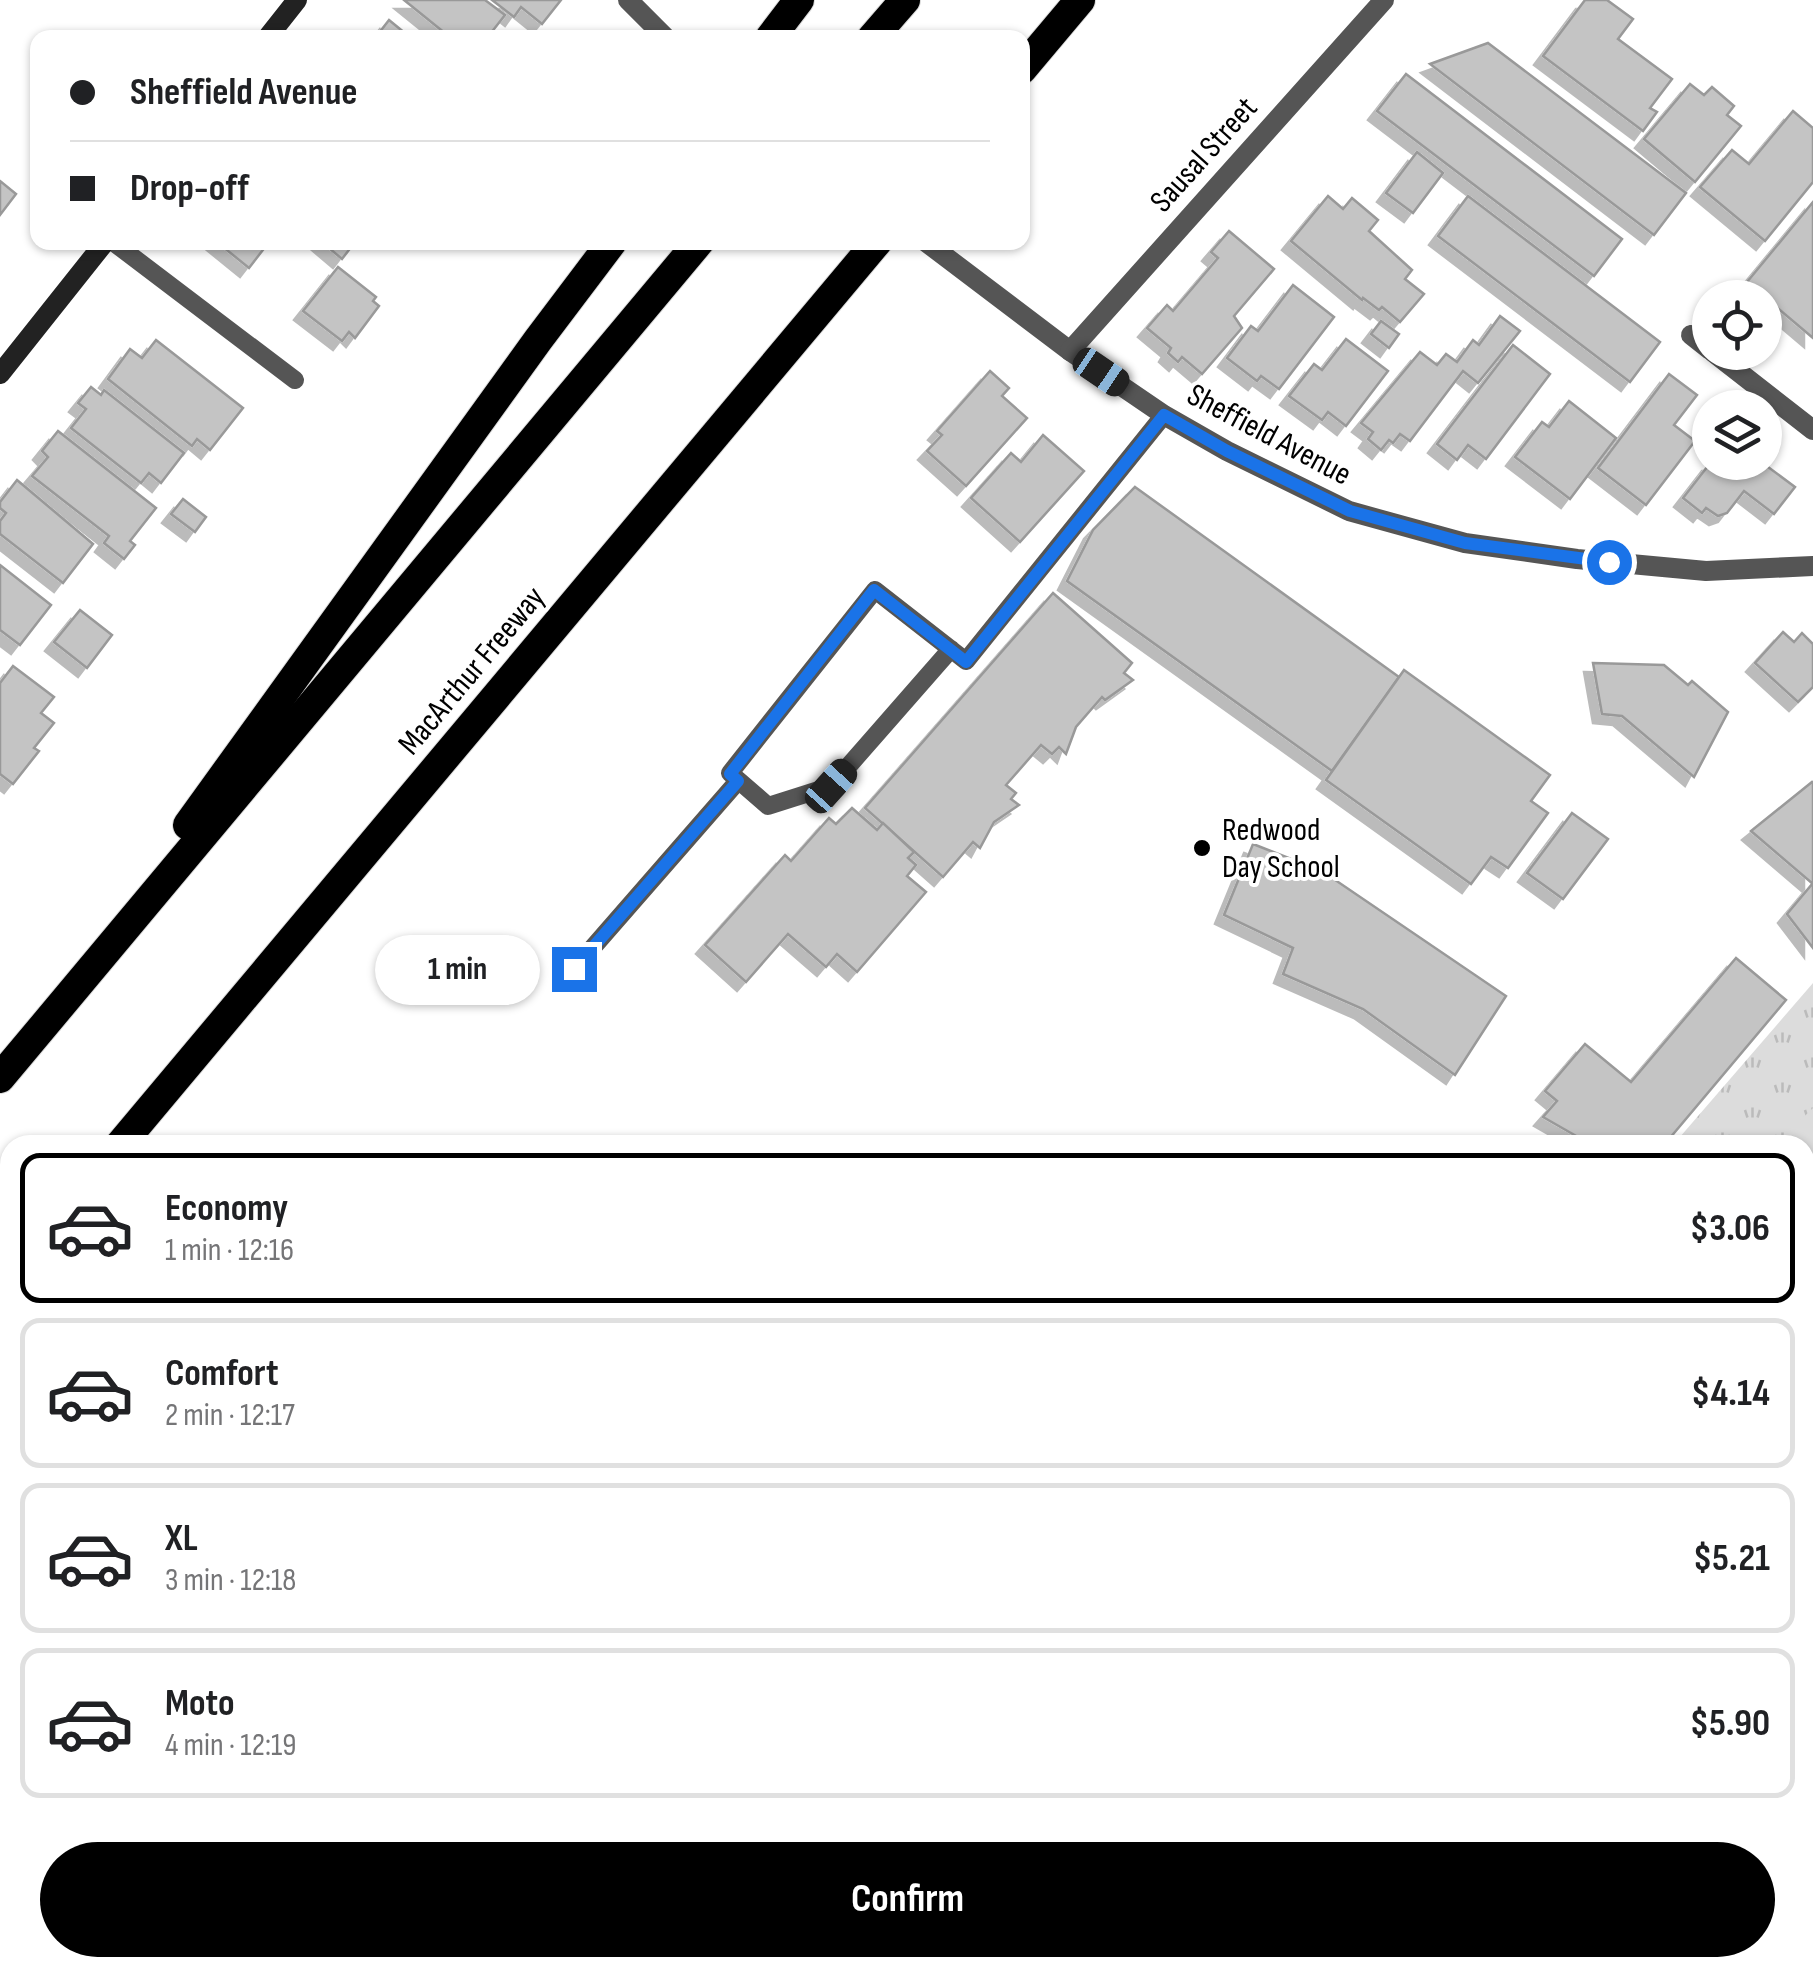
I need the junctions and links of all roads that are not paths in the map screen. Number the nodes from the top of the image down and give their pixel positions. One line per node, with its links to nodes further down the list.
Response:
1 (297, 0): 7 (main road)
2 (628, 0): 8 (street)
3 (798, 0): 9 (highway)
4 (904, 0): 10 (highway)
5 (1384, 0): 18 (street, Sausal Street)
6 (1081, 3): 11 (highway)
7 (274, 30)
8 (658, 30)
9 (776, 30)
10 (879, 30)
11 (1030, 60)
12 (99, 250): 20 (main road)
13 (124, 250): 21 (lane)
14 (606, 250): 28 (highway)
15 (692, 250): 28 (highway)
16 (870, 250): 30 (highway, MacArthur Freeway)
17 (936, 250): 18 (street, Sheffield Avenue)
18 (1070, 351): 22 (street, Sheffield Avenue)
19 (1736, 370): 23 (street)
20 (0, 374)
21 (295, 380)
22 (1164, 415): 24 (street, Sheffield Avenue); 25 (lane)
23 (1813, 430)
24 (1813, 566)
25 (951, 650): 26 (lane); 26 (lane)
26 (738, 781): 27 (lane)
27 (574, 969)
28 (40, 1030): 29 (highway)
29 (0, 1078)
30 (128, 1135)

